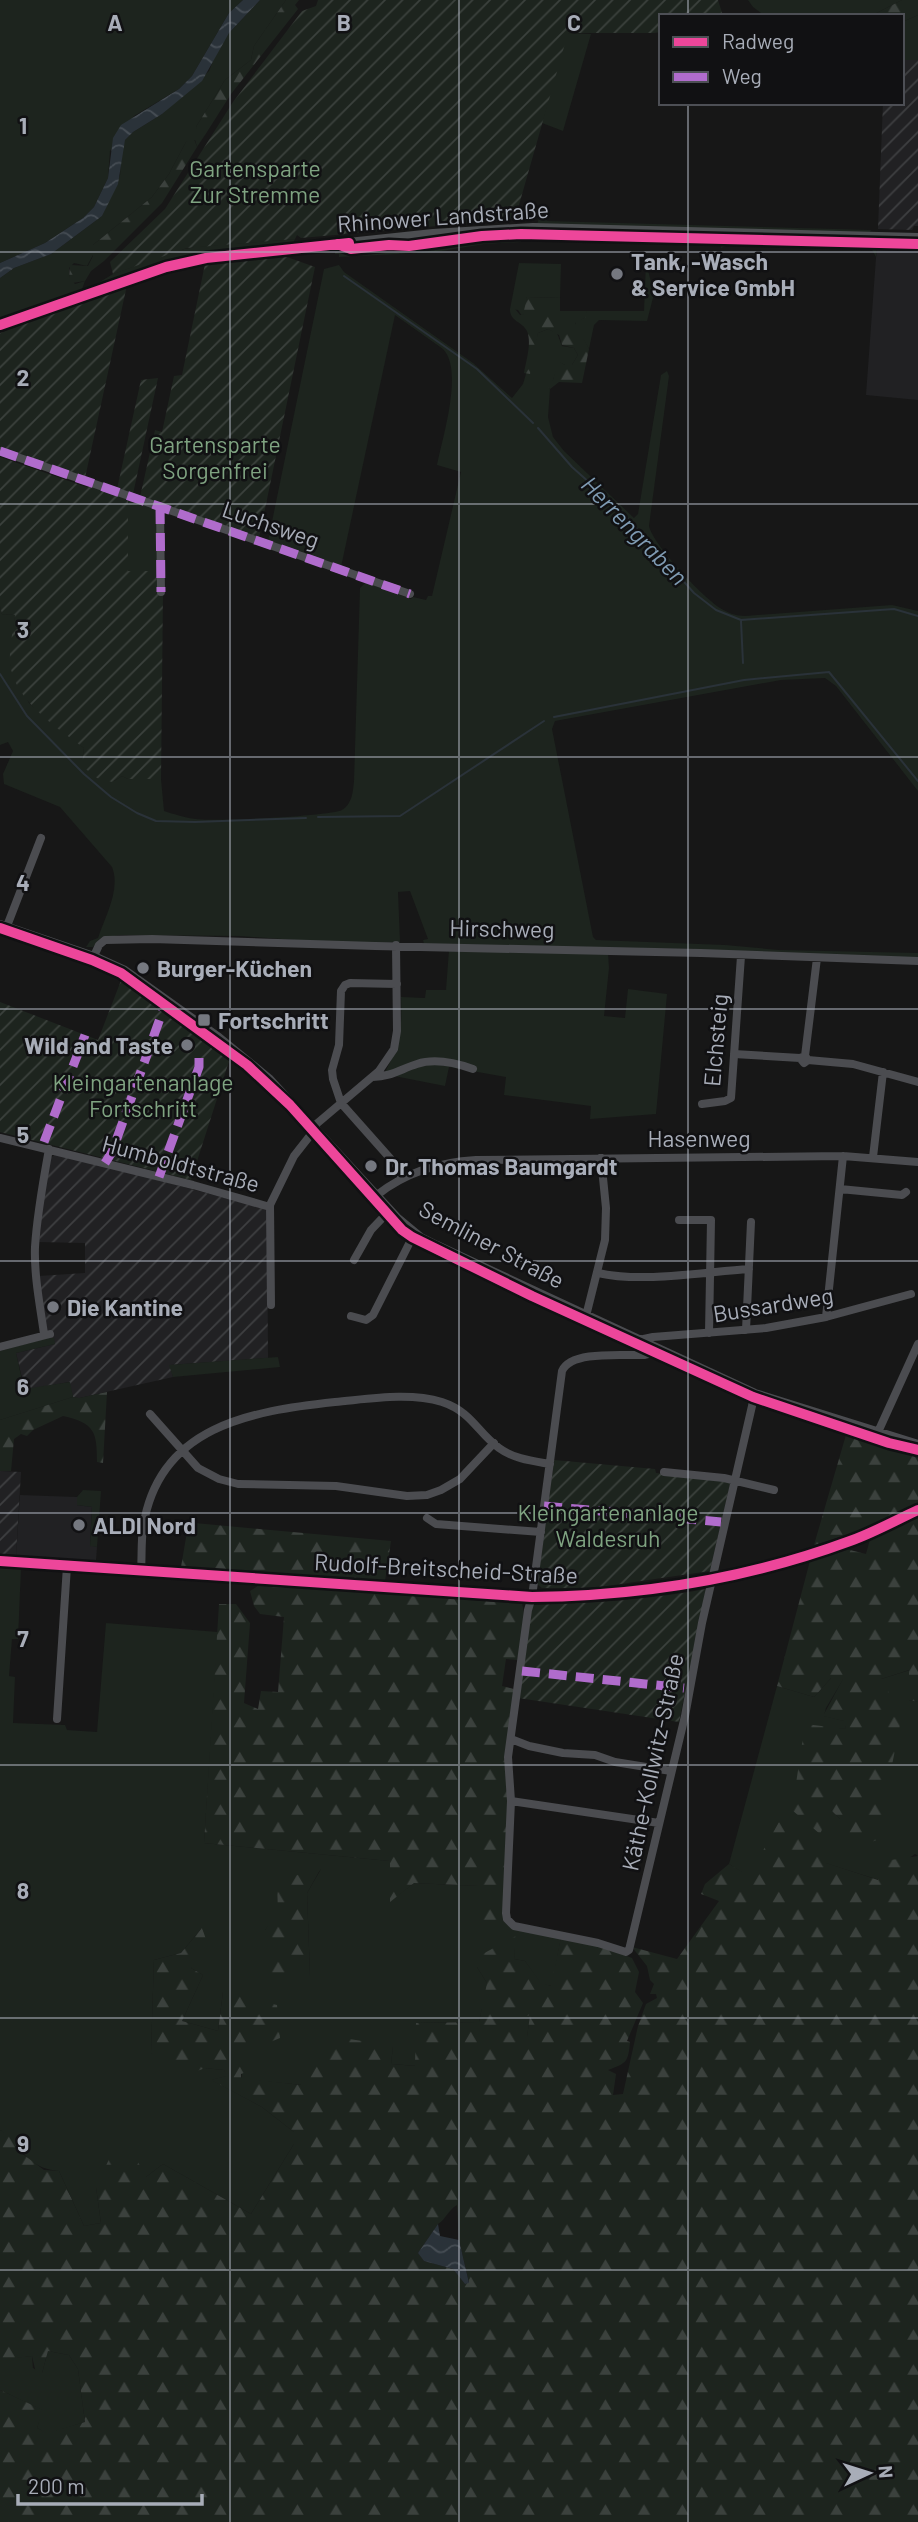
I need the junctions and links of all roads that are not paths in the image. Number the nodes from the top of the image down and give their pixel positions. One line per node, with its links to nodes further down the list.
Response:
1 (918, 238): 2 (main road, Rhinower Landstraße)
2 (0, 326)
3 (0, 451): 4 (street, Luchsweg)
4 (160, 506): 5 (street); 6 (street, Luchsweg)
5 (161, 592)
6 (410, 594)
7 (41, 838): 8 (street, Semliner Straße)
8 (3, 925): 10 (street, Semliner Straße)
9 (396, 945): 10 (street, Hirschweg); 11 (street, Hirschweg); 14 (street)
10 (94, 956): 23 (street, Semliner Straße)
11 (741, 956): 12 (street, Hirschweg); 15 (street, Elchsteig)
12 (817, 958): 13 (street, Hirschweg); 16 (street)
13 (918, 961)
14 (397, 984): 19 (street); 21 (street)
15 (734, 1054): 16 (street); 22 (street, Elchsteig)
16 (804, 1058): 18 (street)
17 (473, 1069): 19 (street)
18 (883, 1072): 20 (street); 27 (street)
19 (373, 1077): 21 (street)
20 (918, 1082)
21 (341, 1103): 23 (street); 30 (street)
22 (702, 1104)
23 (315, 1127): 33 (street, Semliner Straße); 34 (street)
24 (0, 1138): 25 (street, Humboldtstraße)
25 (49, 1149): 34 (street, Humboldtstraße); 52 (street)
26 (843, 1156): 27 (street, Hasenweg); 28 (street, Hasenweg); 31 (street)
27 (873, 1157): 29 (street, Hasenweg)
28 (601, 1158): 30 (street, Hasenweg); 42 (street)
29 (918, 1162)
30 (402, 1178): 33 (street, Hasenweg)
31 (840, 1188): 32 (street); 47 (street)
32 (906, 1192)
33 (377, 1195): 35 (street, Semliner Straße)
34 (270, 1207): 44 (street)
35 (390, 1210): 38 (street, Semliner Straße); 39 (street)
36 (679, 1220): 41 (street)
37 (751, 1222): 40 (street)
38 (415, 1232): 45 (street); 46 (street, Semliner Straße)
39 (354, 1260)
40 (749, 1269): 41 (street); 48 (street)
41 (711, 1272): 42 (street); 49 (street)
42 (598, 1273): 46 (street)
43 (911, 1294): 47 (street, Bussardweg)
44 (271, 1305)
45 (351, 1315)
46 (586, 1316): 50 (street, Semliner Straße)
47 (826, 1317): 48 (street, Bussardweg)
48 (746, 1330): 49 (street, Bussardweg)
49 (709, 1333): 50 (street, Bussardweg)
50 (638, 1340): 53 (street, Semliner Straße)
51 (918, 1344): 56 (street)
52 (0, 1347)
53 (651, 1347): 54 (street, Semliner Straße); 60 (street)
54 (755, 1393): 56 (street, Semliner Straße); 62 (street, Käthe-Kollwitz-Straße)
55 (150, 1414): 59 (street)
56 (878, 1432): 58 (street, Semliner Straße)
57 (494, 1443): 59 (street); 59 (street); 60 (street)
58 (918, 1444)
59 (182, 1451): 69 (street)
60 (550, 1464): 66 (street)
61 (664, 1472): 62 (street)
62 (734, 1480): 63 (street); 70 (street, Käthe-Kollwitz-Straße)
63 (774, 1490)
64 (918, 1510): 70 (street, Rudolf-Breitscheid-Straße)
65 (427, 1518): 66 (street)
66 (541, 1532): 71 (street)
67 (0, 1560): 68 (street, Rudolf-Breitscheid-Straße)
68 (67, 1566): 69 (street, Rudolf-Breitscheid-Straße); 72 (street)
69 (141, 1571): 71 (street, Rudolf-Breitscheid-Straße)
70 (712, 1581): 71 (street, Rudolf-Breitscheid-Straße); 74 (street, Käthe-Kollwitz-Straße)
71 (532, 1597): 73 (street)
72 (57, 1719)
73 (511, 1739): 74 (street); 75 (street)
74 (671, 1771): 76 (street, Käthe-Kollwitz-Straße)
75 (511, 1801): 76 (street); 76 (street, Käthe-Kollwitz-Straße)
76 (659, 1823)

